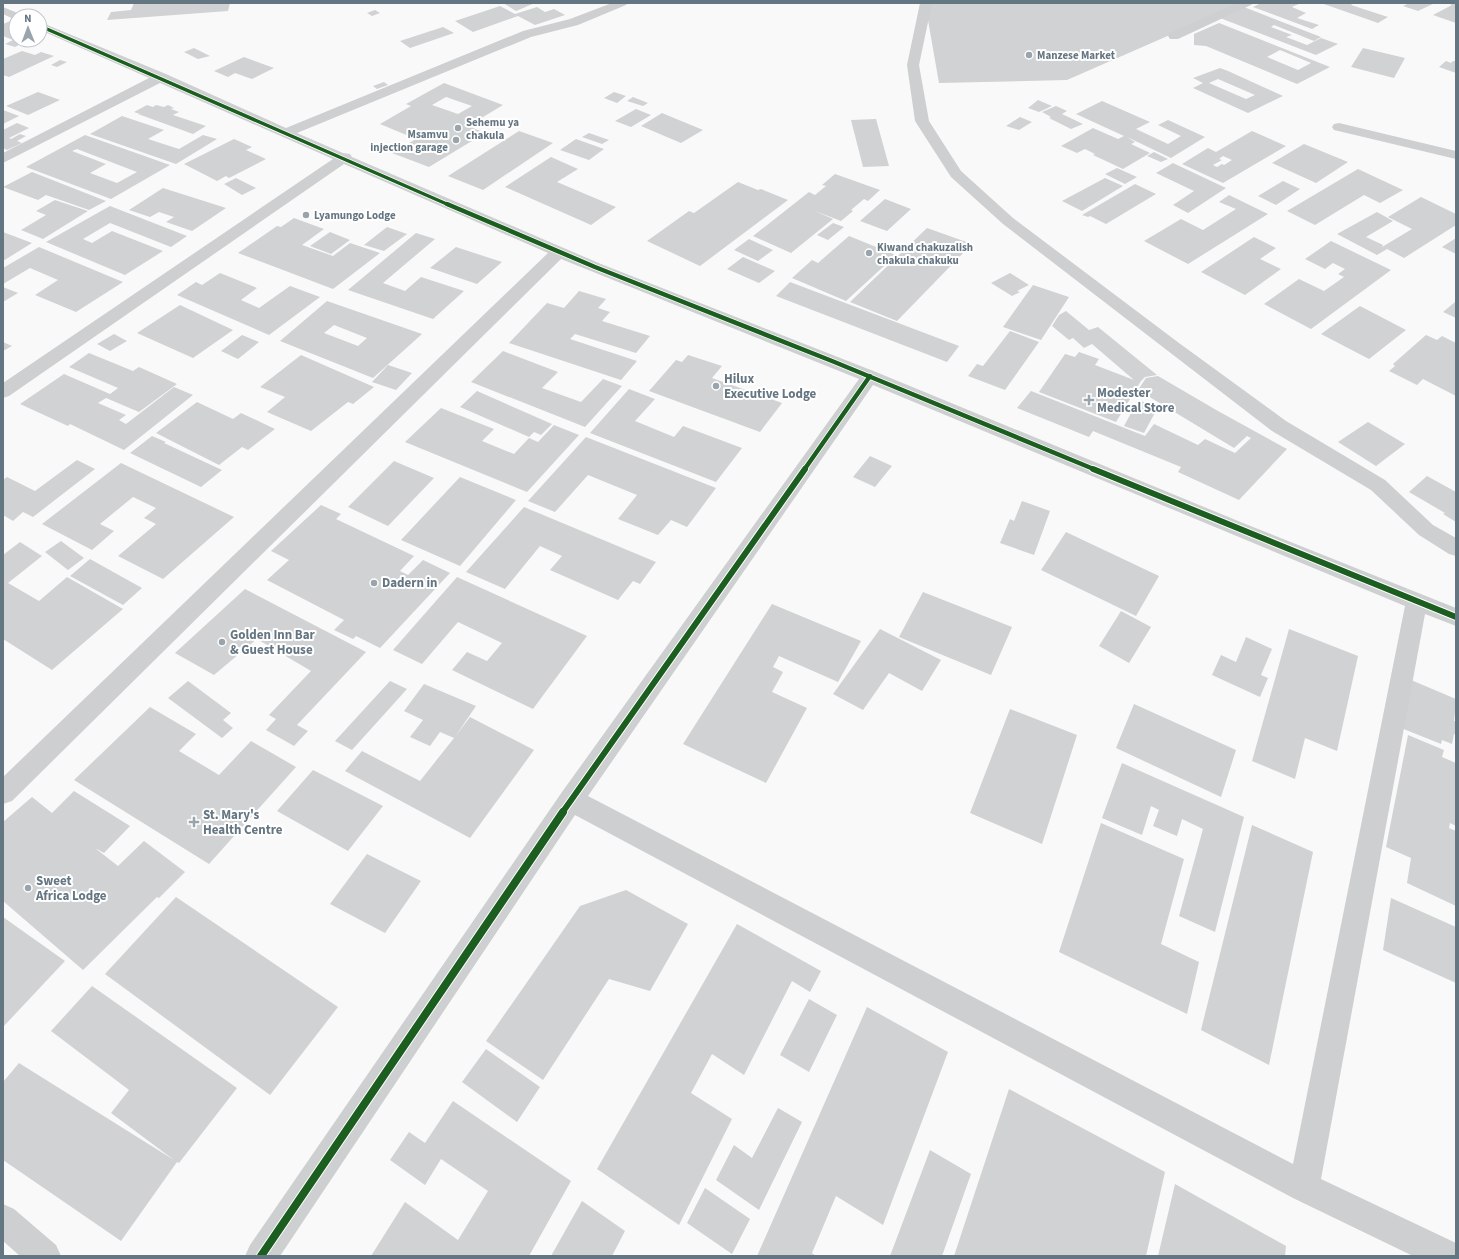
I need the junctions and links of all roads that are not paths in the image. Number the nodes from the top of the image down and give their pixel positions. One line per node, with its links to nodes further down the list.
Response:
1 (622, 3): 8 (street)
2 (926, 3): 15 (street)
3 (1247, 3): 5 (street)
4 (48, 29): 6 (street)
5 (1174, 36)
6 (161, 78): 8 (street); 11 (street)
7 (1339, 127): 9 (street)
8 (285, 133): 10 (street)
9 (1456, 155)
10 (345, 157): 12 (street); 14 (street)
11 (3, 159)
12 (559, 252): 13 (street); 18 (street)
13 (870, 376): 16 (street); 19 (street)
14 (3, 392)
15 (1456, 548)
16 (1416, 602): 17 (street); 20 (street)
17 (1456, 617)
18 (3, 793)
19 (571, 800): 20 (street); 23 (street)
20 (1304, 1188): 24 (street)
21 (3, 1220): 22 (street)
22 (46, 1256)
23 (261, 1256)
24 (1448, 1256)

